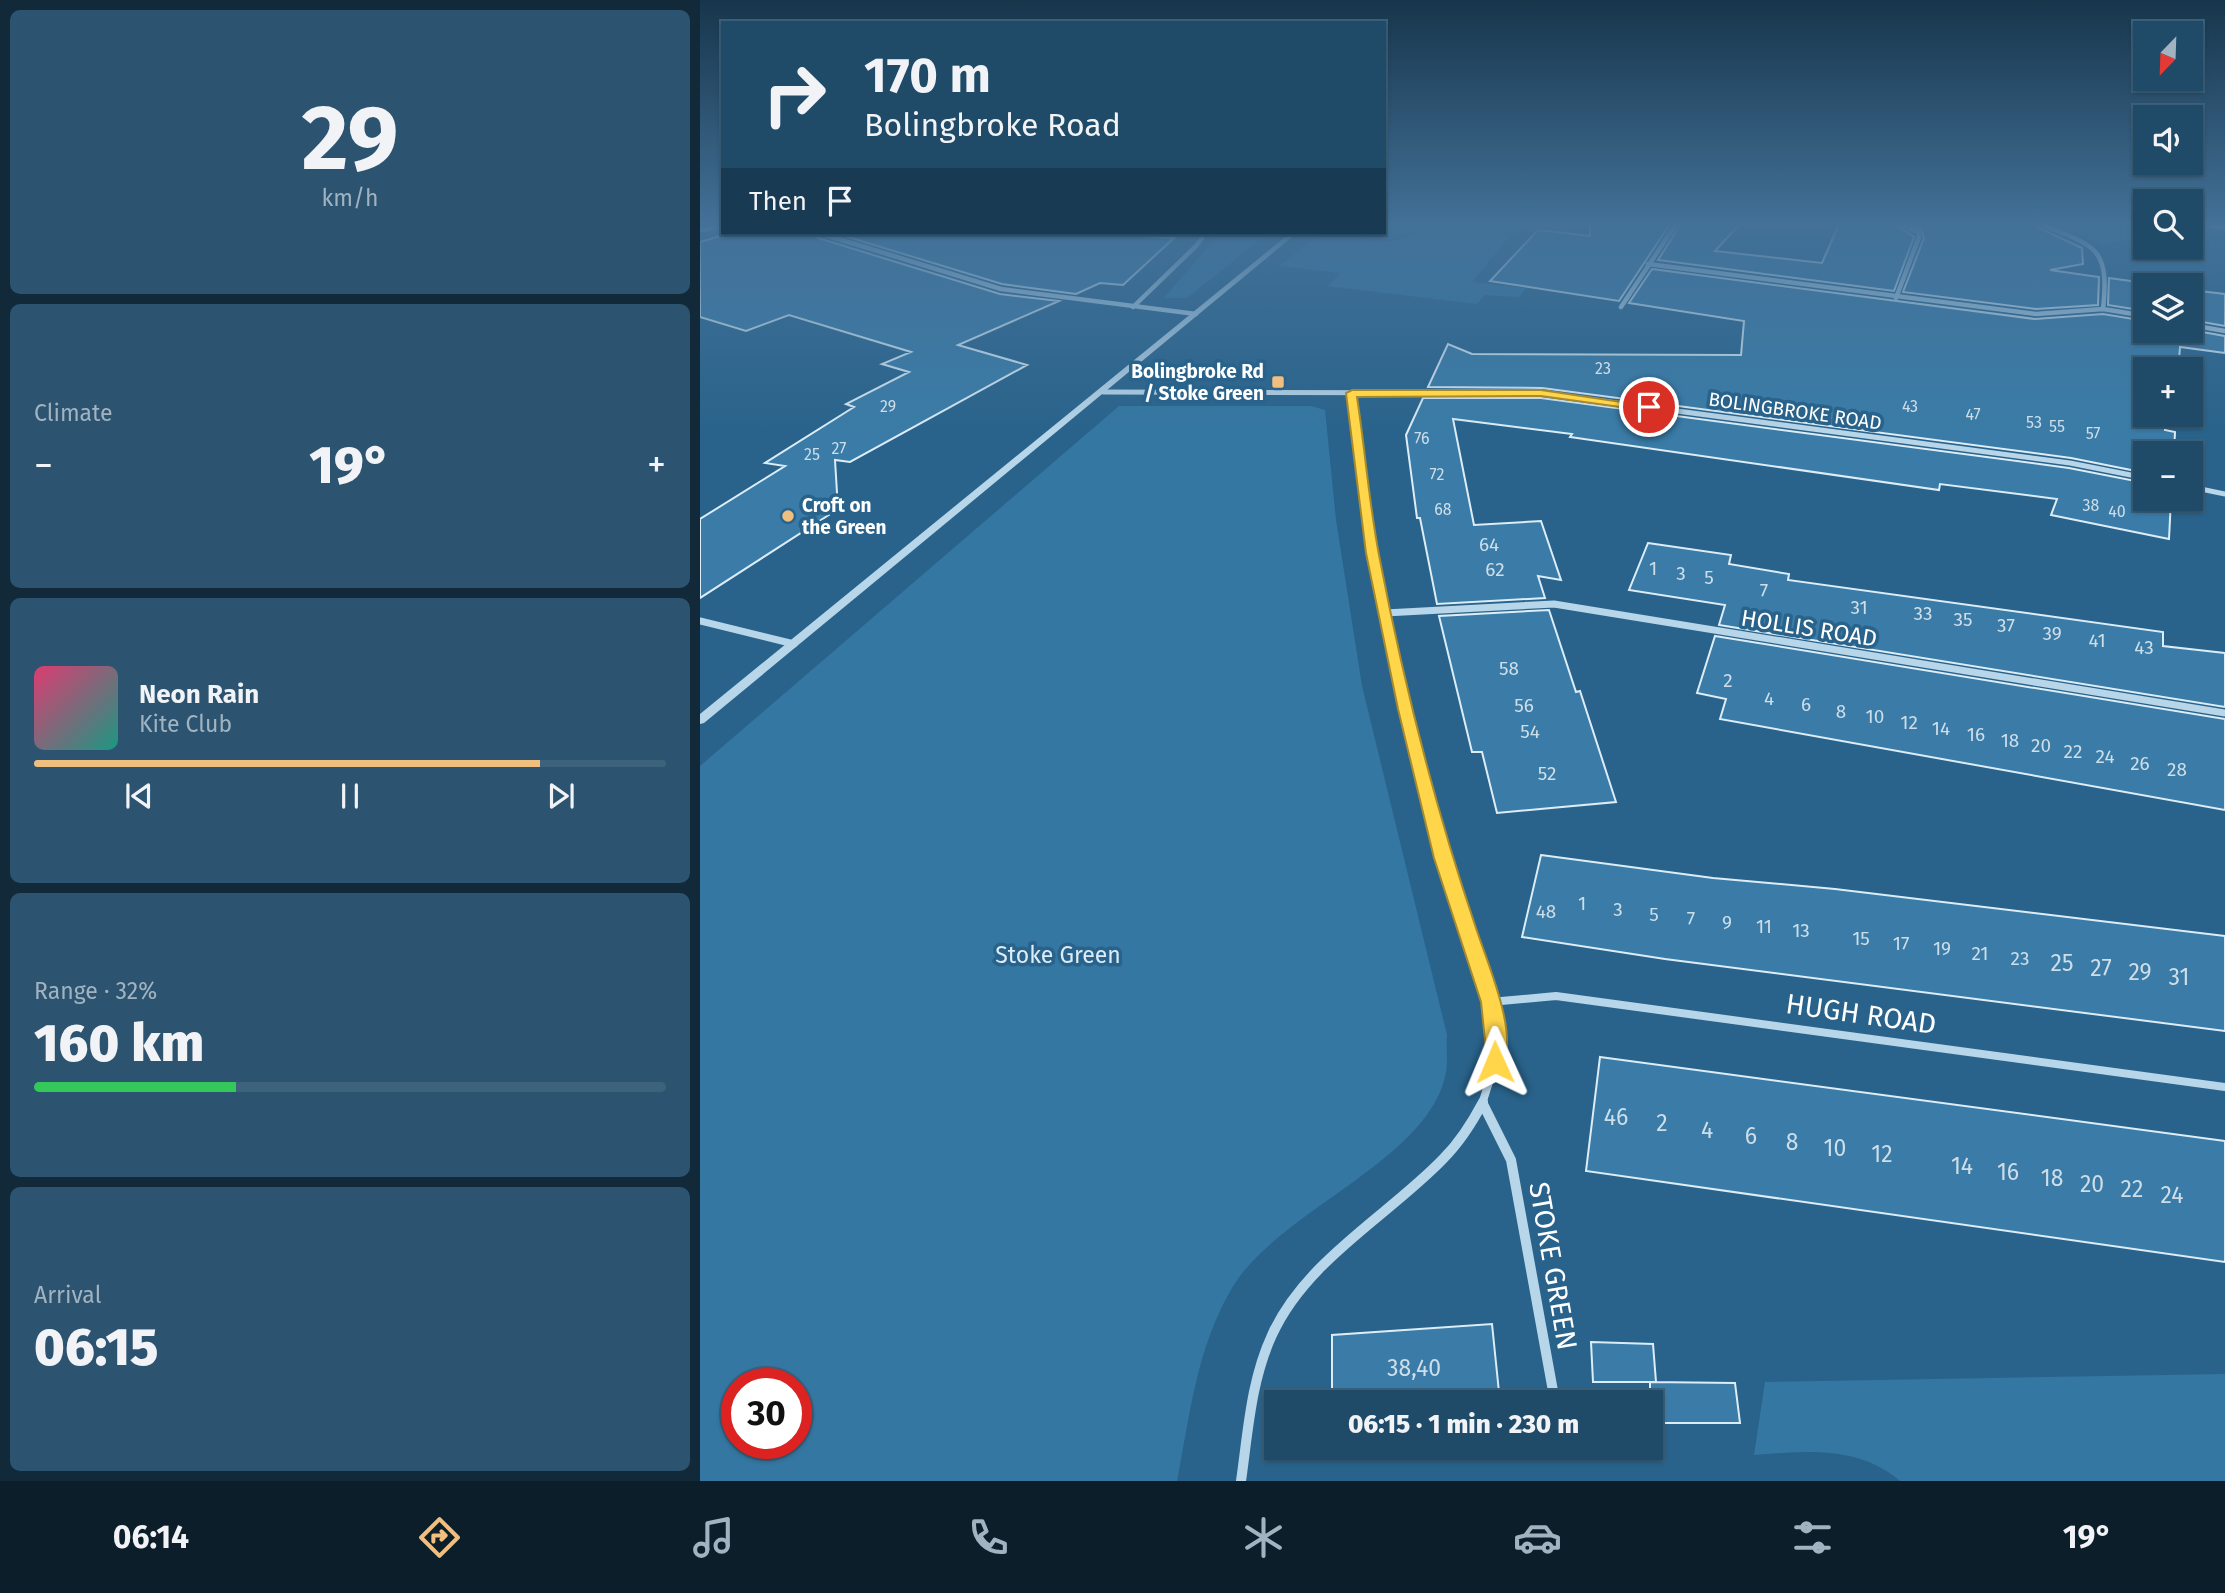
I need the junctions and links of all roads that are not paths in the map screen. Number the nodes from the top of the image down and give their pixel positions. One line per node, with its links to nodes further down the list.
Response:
1 (1031, 293): 9 (street)
2 (1147, 293): 9 (street)
3 (1221, 293): 12 (street)
4 (1630, 293): 10 (street)
5 (1860, 293): 8 (street)
6 (1898, 293): 8 (street)
7 (2105, 293): 11 (street)
8 (1896, 298): 11 (street)
9 (1133, 307): 12 (street)
10 (1621, 307)
11 (2103, 309): 13 (street)
12 (1196, 314): 16 (street)
13 (2133, 314)
14 (2203, 327): 15 (street)
15 (2225, 331)
16 (1102, 393): 17 (street, BOLINGBROKE ROAD); 23 (street)
17 (1352, 393): 18 (street, BOLINGBROKE ROAD); 21 (street)
18 (2133, 475)
19 (2203, 489): 20 (street)
20 (2225, 494)
21 (1385, 613): 24 (street, HOLLIS ROAD); 26 (street)
22 (700, 621): 23 (street)
23 (794, 644): 25 (street)
24 (2225, 713)
25 (700, 720)
26 (1490, 1002): 27 (street, HUGH ROAD); 28 (street)
27 (2225, 1087)
28 (1483, 1104): 29 (street, STOKE GREEN); 30 (street)
29 (1553, 1390)
30 (1241, 1481)

